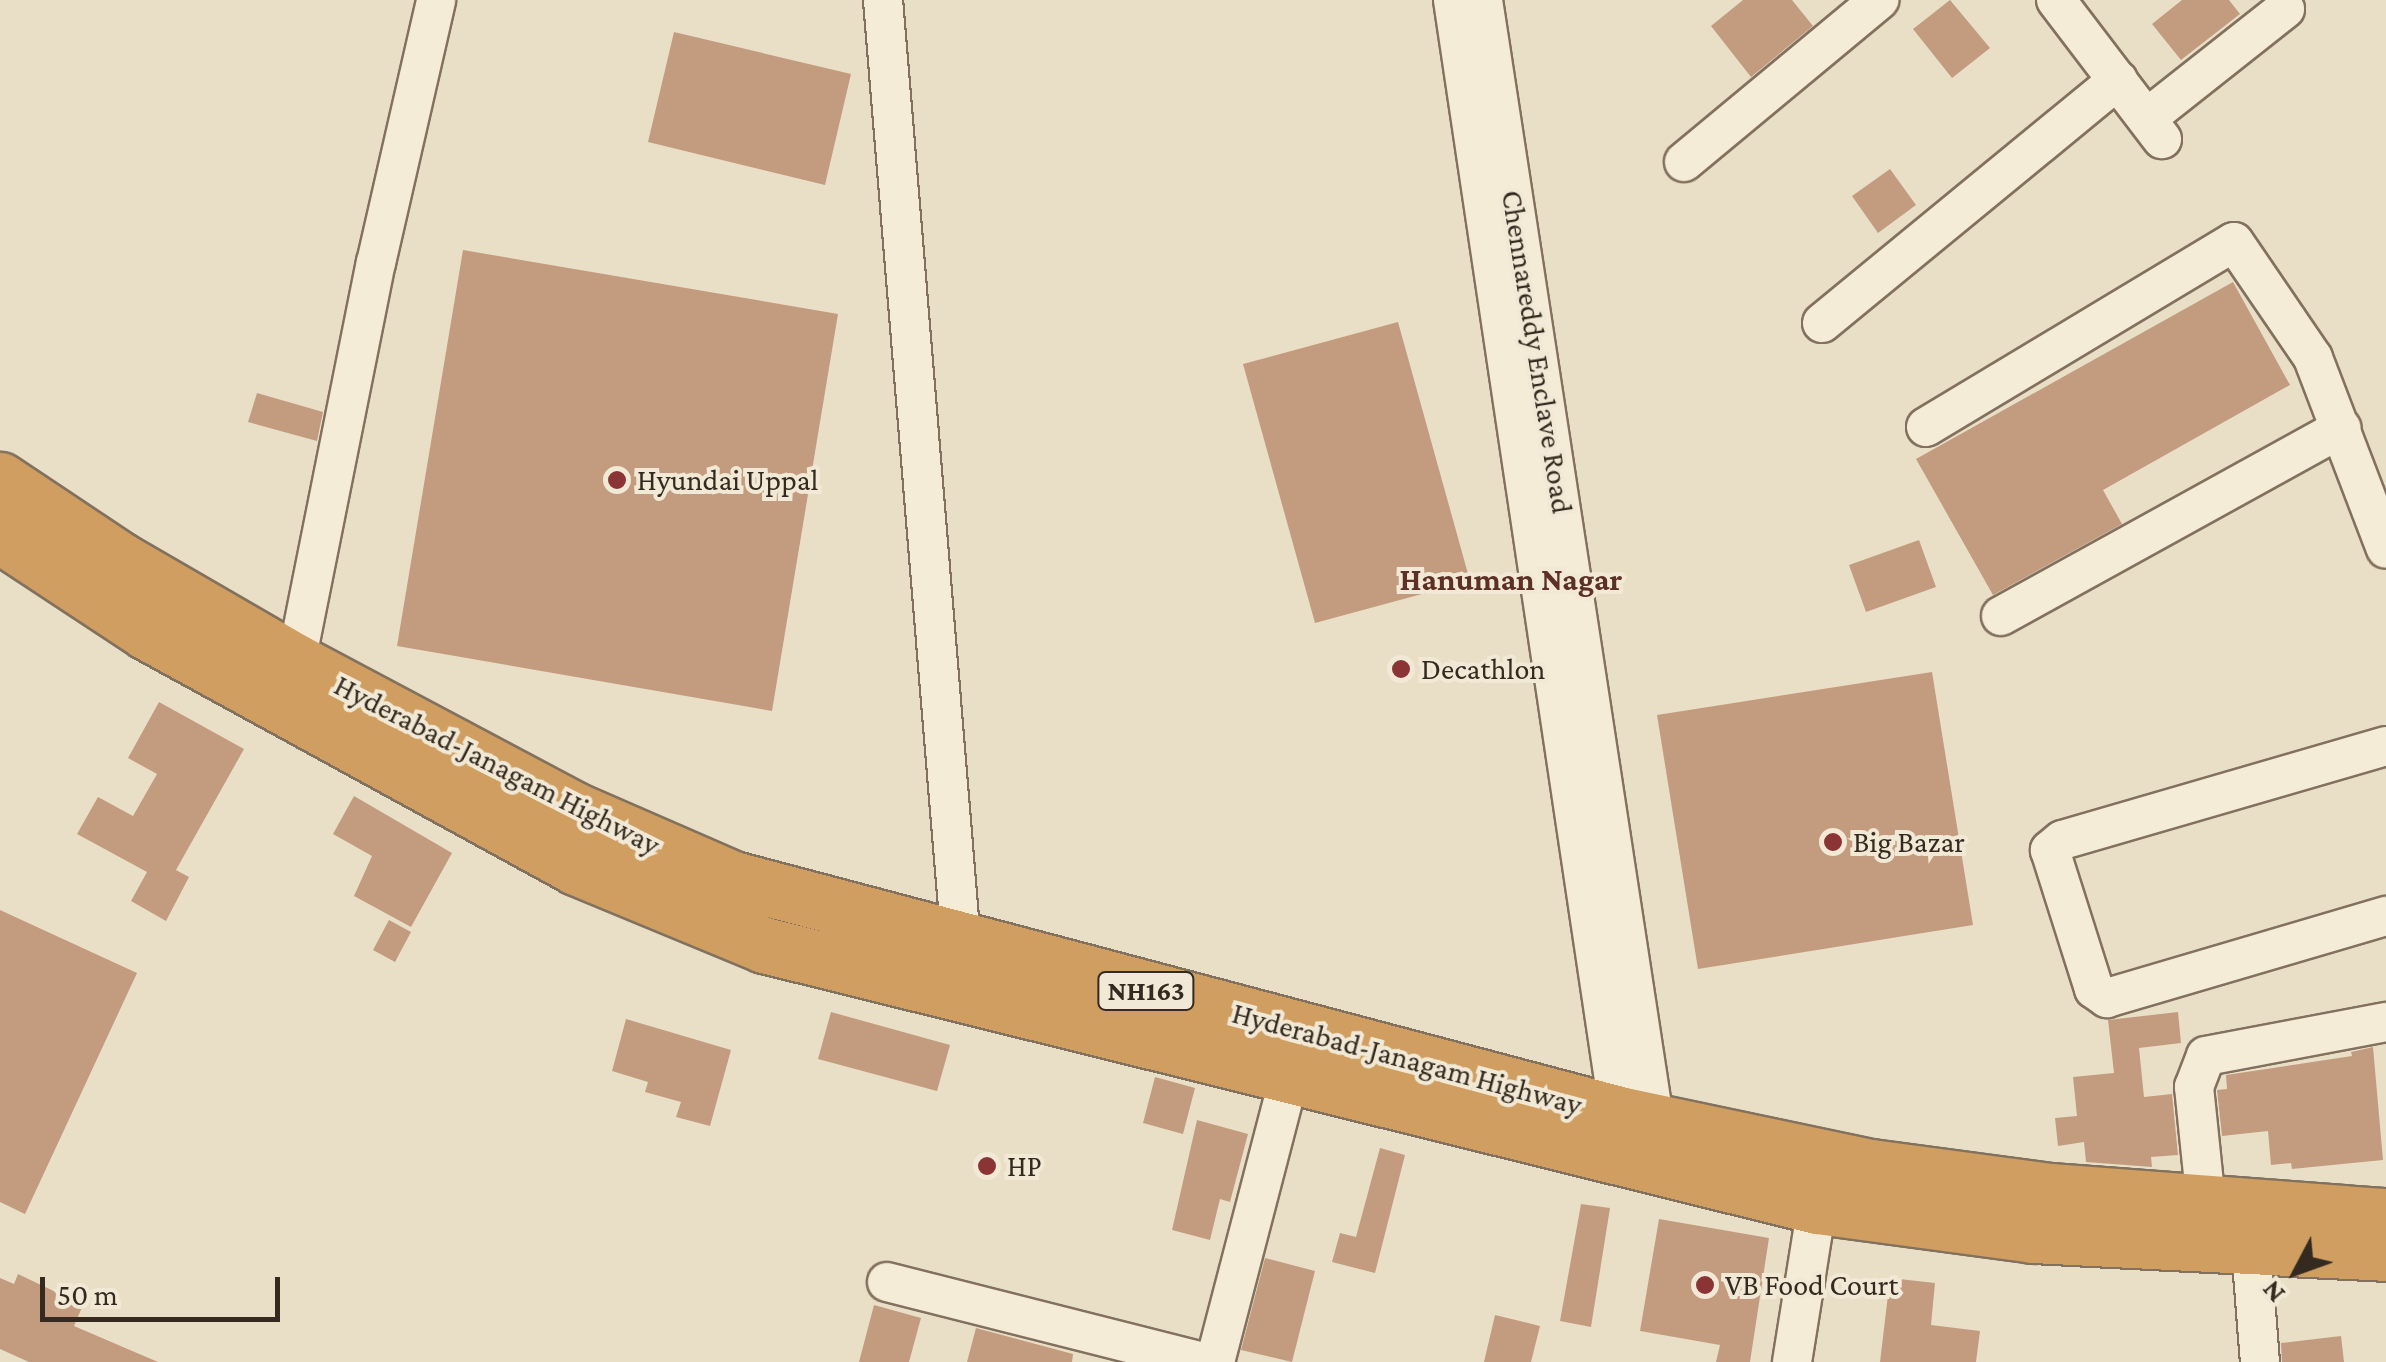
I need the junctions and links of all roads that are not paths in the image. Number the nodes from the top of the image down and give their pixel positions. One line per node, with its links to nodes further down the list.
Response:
1 (436, 0): 17 (street)
2 (883, 0): 21 (street)
3 (1454, 0): 24 (street, Chennareddy Enclave Road)
4 (1483, 0): 24 (street, Chennareddy Enclave Road)
5 (1879, 0): 9 (street)
6 (2056, 0): 8 (street)
7 (2285, 9): 8 (street)
8 (2118, 80): 10 (street)
9 (1684, 162)
10 (1822, 323)
11 (1926, 427): 12 (street)
12 (2340, 428): 15 (street); 16 (street)
13 (0, 480): 17 (highway, Hyderabad-Janagam Highway / NH163)
14 (0, 535): 18 (highway, Hyderabad-Janagam Highway / NH163)
15 (2386, 549)
16 (2001, 616)
17 (296, 662): 18 (highway, Hyderabad-Janagam Highway / NH163)
18 (355, 720): 21 (highway, Hyderabad-Janagam Highway / NH163); 23 (highway, Hyderabad-Janagam Highway / NH163)
19 (2386, 746): 20 (street)
20 (2386, 916)
21 (960, 942): 24 (highway, Hyderabad-Janagam Highway / NH163)
22 (2386, 1022): 26 (street)
23 (1289, 1077): 25 (highway, Hyderabad-Janagam Highway / NH163); 32 (street)
24 (1637, 1117): 26 (highway, Hyderabad-Janagam Highway / NH163)
25 (1817, 1206): 26 (highway, Hyderabad-Janagam Highway / NH163); 33 (street)
26 (2188, 1216): 27 (highway, Hyderabad-Janagam Highway / NH163); 28 (highway, Hyderabad-Janagam Highway / NH163)
27 (2386, 1216)
28 (2251, 1248): 29 (highway, Hyderabad-Janagam Highway / NH163); 34 (street)
29 (2386, 1254)
30 (886, 1282): 31 (street)
31 (1203, 1362)
32 (1215, 1362)
33 (1792, 1362)
34 (2260, 1362)

